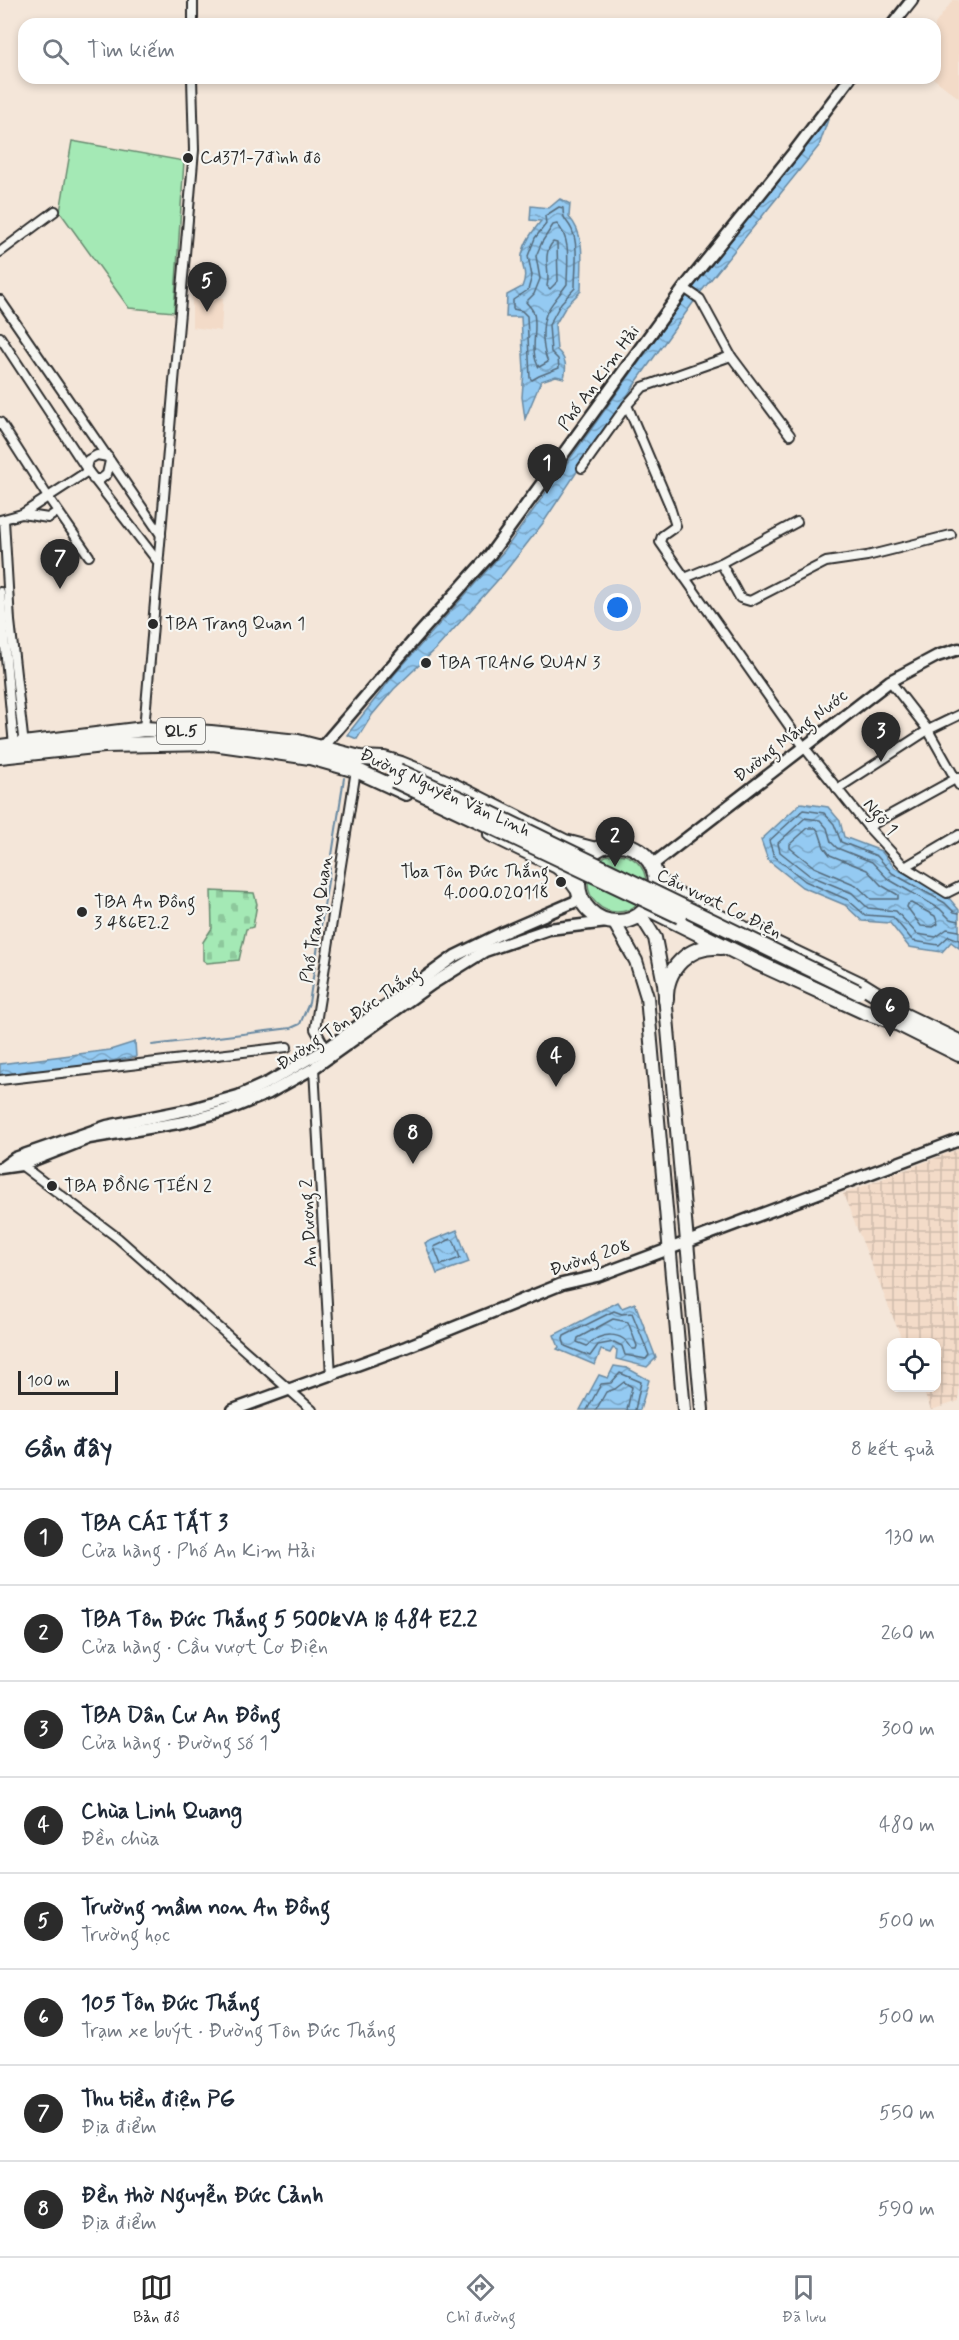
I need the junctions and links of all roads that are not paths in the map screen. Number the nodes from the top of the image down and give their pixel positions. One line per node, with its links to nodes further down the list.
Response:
1 (193, 0): 3 (street)
2 (912, 0): 4 (main road)
3 (193, 18)
4 (898, 18)
5 (192, 84): 25 (street)
6 (845, 84): 9 (main road, Phố An Kim Hải)
7 (55, 212): 8 (street)
8 (0, 252)
9 (686, 289): 12 (street); 37 (main road, Phố An Kim Hải)
10 (0, 300): 16 (street)
11 (0, 337): 18 (street)
12 (731, 356): 13 (street); 15 (street)
13 (627, 405): 17 (street); 30 (street, Ngõ 1)
14 (0, 422): 20 (street)
15 (790, 435)
16 (109, 459): 18 (street); 19 (street); 25 (street)
17 (582, 468)
18 (87, 470): 19 (street); 20 (street)
19 (93, 479): 28 (street)
20 (48, 497): 21 (street); 22 (street)
21 (57, 512): 22 (street); 27 (street)
22 (22, 514): 23 (street)
23 (2, 520): 39 (street)
24 (797, 522): 29 (street)
25 (161, 535): 28 (street)
26 (951, 535): 29 (street)
27 (89, 556)
28 (159, 563): 35 (street)
29 (721, 563): 30 (street)
30 (685, 578): 38 (street, Ngõ 1)
31 (0, 592): 39 (street)
32 (959, 649): 33 (main road, Đường Máng Nước)
33 (890, 681): 36 (street); 38 (main road, Đường Máng Nước)
34 (959, 715): 36 (street)
35 (144, 729): 37 (highway, Đường Nguyễn Văn Linh / QL.5); 39 (highway, Đường Nguyễn Văn Linh / QL.5)
36 (928, 730): 42 (street); 43 (street)
37 (322, 747): 41 (highway, Đường Nguyễn Văn Linh / QL.5)
38 (804, 747): 43 (street, Ngõ 1); 48 (main road, Đường Máng Nước)
39 (16, 749): 40 (highway, Đường Nguyễn Văn Linh / QL.5); 41 (highway, Đường Nguyễn Văn Linh / QL.5)
40 (0, 756)
41 (358, 764): 46 (highway, Đường Nguyễn Văn Linh / QL.5); 50 (highway, Đường Nguyễn Văn Linh / QL.5); 55 (highway, Cầu vượt Cơ Điện, bridge); 60 (street, Phố Trang Quan)
42 (958, 780): 44 (street)
43 (837, 789): 44 (street, Ngõ 1)
44 (868, 826): 47 (street, Ngõ 1)
45 (959, 835): 47 (street)
46 (596, 850): 48 (highway); 50 (highway)
47 (905, 867): 49 (street, Ngõ 1)
48 (654, 872): 51 (highway); 55 (highway)
49 (959, 887)
50 (579, 893): 52 (highway); 60 (main road, Đường Tôn Đức Thắng)
51 (644, 911): 52 (highway); 53 (highway); 54 (main road)
52 (611, 922): 57 (main road); 62 (main road, Đường Tôn Đức Thắng)
53 (728, 949): 54 (highway); 55 (highway)
54 (666, 1000): 56 (main road)
55 (895, 1016): 58 (highway); 61 (highway)
56 (668, 1033): 57 (main road); 67 (main road)
57 (650, 1035): 68 (main road)
58 (959, 1042)
59 (287, 1047): 63 (street)
60 (326, 1048): 62 (street); 66 (main road, Đường Tôn Đức Thắng)
61 (959, 1054)
62 (314, 1068): 65 (main road, Đường Tôn Đức Thắng); 69 (street, An Dương 2)
63 (0, 1080)
64 (959, 1140): 67 (main road, Đường 208)
65 (21, 1165): 66 (main road, Đường Tôn Đức Thắng); 70 (street)
66 (2, 1167)
67 (688, 1241): 68 (main road, Đường 208); 74 (main road)
68 (669, 1248): 69 (main road, Đường 208); 73 (main road)
69 (331, 1376): 70 (main road, Đường 208)
70 (287, 1390): 71 (main road, Đường 208); 72 (street)
71 (233, 1410)
72 (312, 1410)
73 (684, 1410)
74 (702, 1410)

